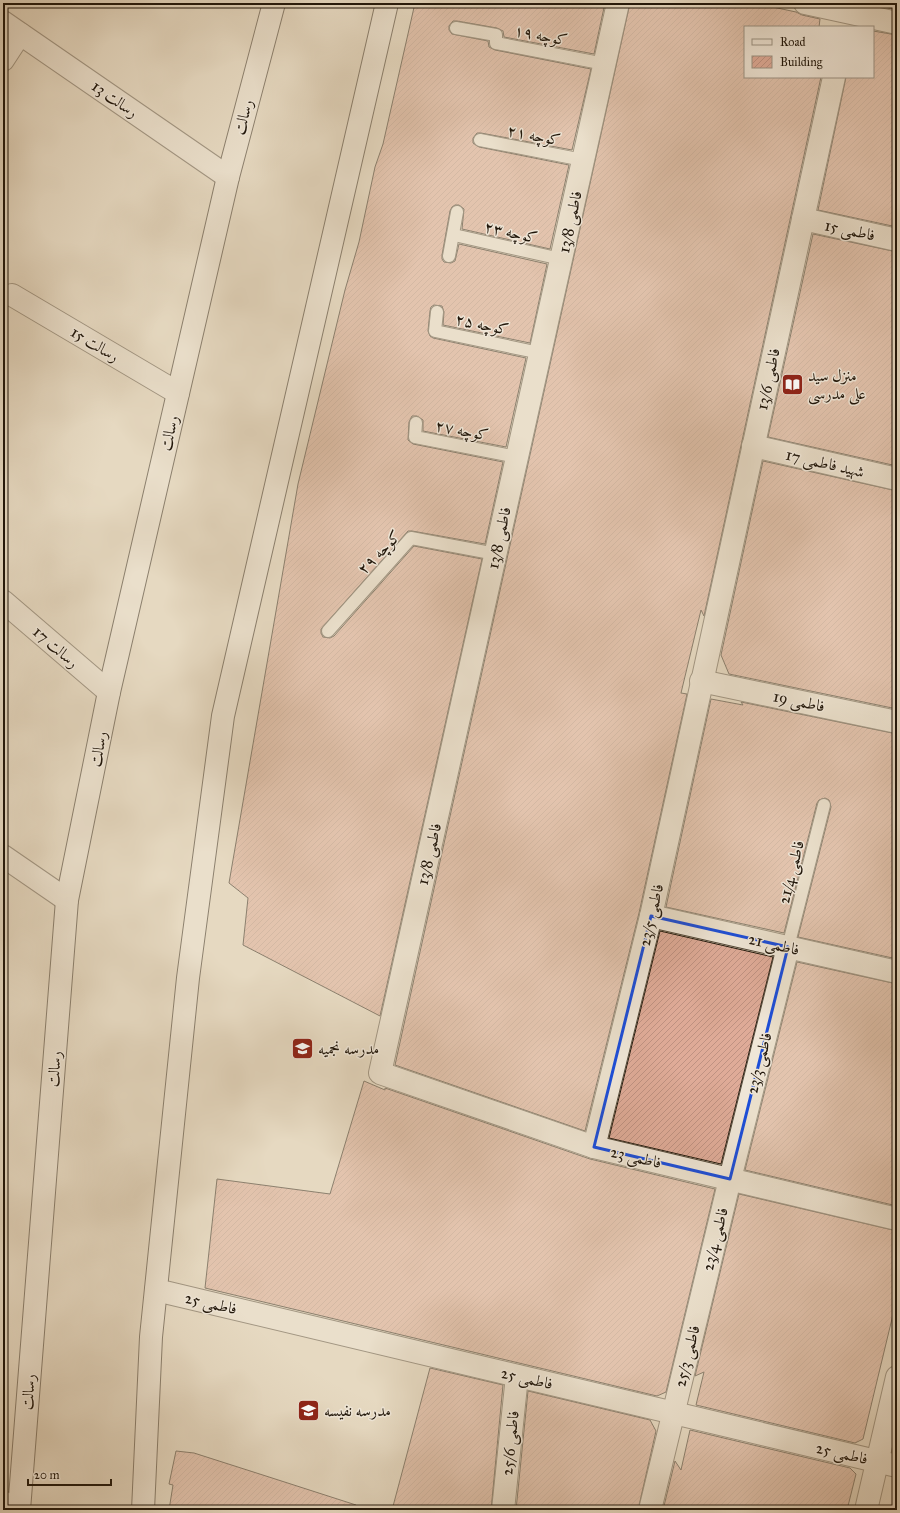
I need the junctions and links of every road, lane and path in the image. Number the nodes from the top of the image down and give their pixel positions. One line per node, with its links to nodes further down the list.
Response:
1 (274, 3): 14 (street, رسالت)
2 (387, 3): 45 (street)
3 (618, 3): 10 (street, فاطمی 13/8)
4 (804, 3): 5 (street)
5 (848, 14): 6 (street)
6 (897, 22)
7 (12, 28): 9 (street); 14 (street, رسالت 13)
8 (456, 28): 10 (lane, کوچه ۱۹)
9 (3, 60)
10 (605, 64): 13 (street, فاطمی 13/8)
11 (834, 78): 16 (street, فاطمی 13/6)
12 (480, 140): 13 (lane, کوچه ۲۱)
13 (583, 160): 20 (street, فاطمی 13/8)
14 (228, 177): 24 (street, رسالت)
15 (457, 212): 17 (lane)
16 (803, 219): 18 (street, فاطمی 15); 26 (street, فاطمی 13/6)
17 (454, 235): 19 (lane); 20 (lane, کوچه ۲۳)
18 (897, 240)
19 (449, 256)
20 (561, 259): 23 (street, فاطمی 13/8)
21 (12, 295): 24 (street, رسالت 15)
22 (437, 312): 23 (lane, کوچه ۲۵)
23 (540, 353): 27 (street, فاطمی 13/8)
24 (178, 393): 33 (street, رسالت)
25 (416, 423): 27 (lane, کوچه ۲۷)
26 (753, 446): 28 (street, شهید فاطمی 17); 32 (street, فاطمی 13/6)
27 (517, 457): 29 (street, فاطمی 13/8)
28 (897, 479)
29 (496, 554): 31 (lane, کوچه ۲۹); 41 (street, فاطمی 13/8)
30 (3, 601): 33 (street, رسالت 17)
31 (328, 631)
32 (702, 681): 34 (street, فاطمی 19); 38 (street, فاطمی 23/5)
33 (109, 692): 37 (street, رسالت)
34 (897, 722)
35 (824, 805): 39 (lane, فاطمی 21/4)
36 (3, 856): 37 (street)
37 (67, 900): 52 (street, رسالت)
38 (651, 916): 39 (street, فاطمی 21); 42 (street, فاطمی 23/5)
39 (788, 947): 40 (street, فاطمی 21); 43 (street, فاطمی 23/3)
40 (897, 972)
41 (380, 1073): 42 (street, فاطمی 23)
42 (594, 1147): 43 (street, فاطمی 23)
43 (730, 1179): 44 (street, فاطمی 23); 46 (street, فاطمی 23/4)
44 (897, 1218)
45 (156, 1290): 47 (street, فاطمی 25); 53 (street)
46 (701, 1298): 49 (street, فاطمی 25/3)
47 (517, 1376): 49 (street, فاطمی 25); 54 (street, فاطمی 25/6)
48 (897, 1377): 50 (street)
49 (673, 1413): 50 (street, فاطمی 25); 55 (street, فاطمی 25/3)
50 (887, 1464): 56 (street)
51 (3, 1502): 52 (street)
52 (18, 1510)
53 (143, 1510)
54 (503, 1510)
55 (650, 1510)
56 (866, 1510)

